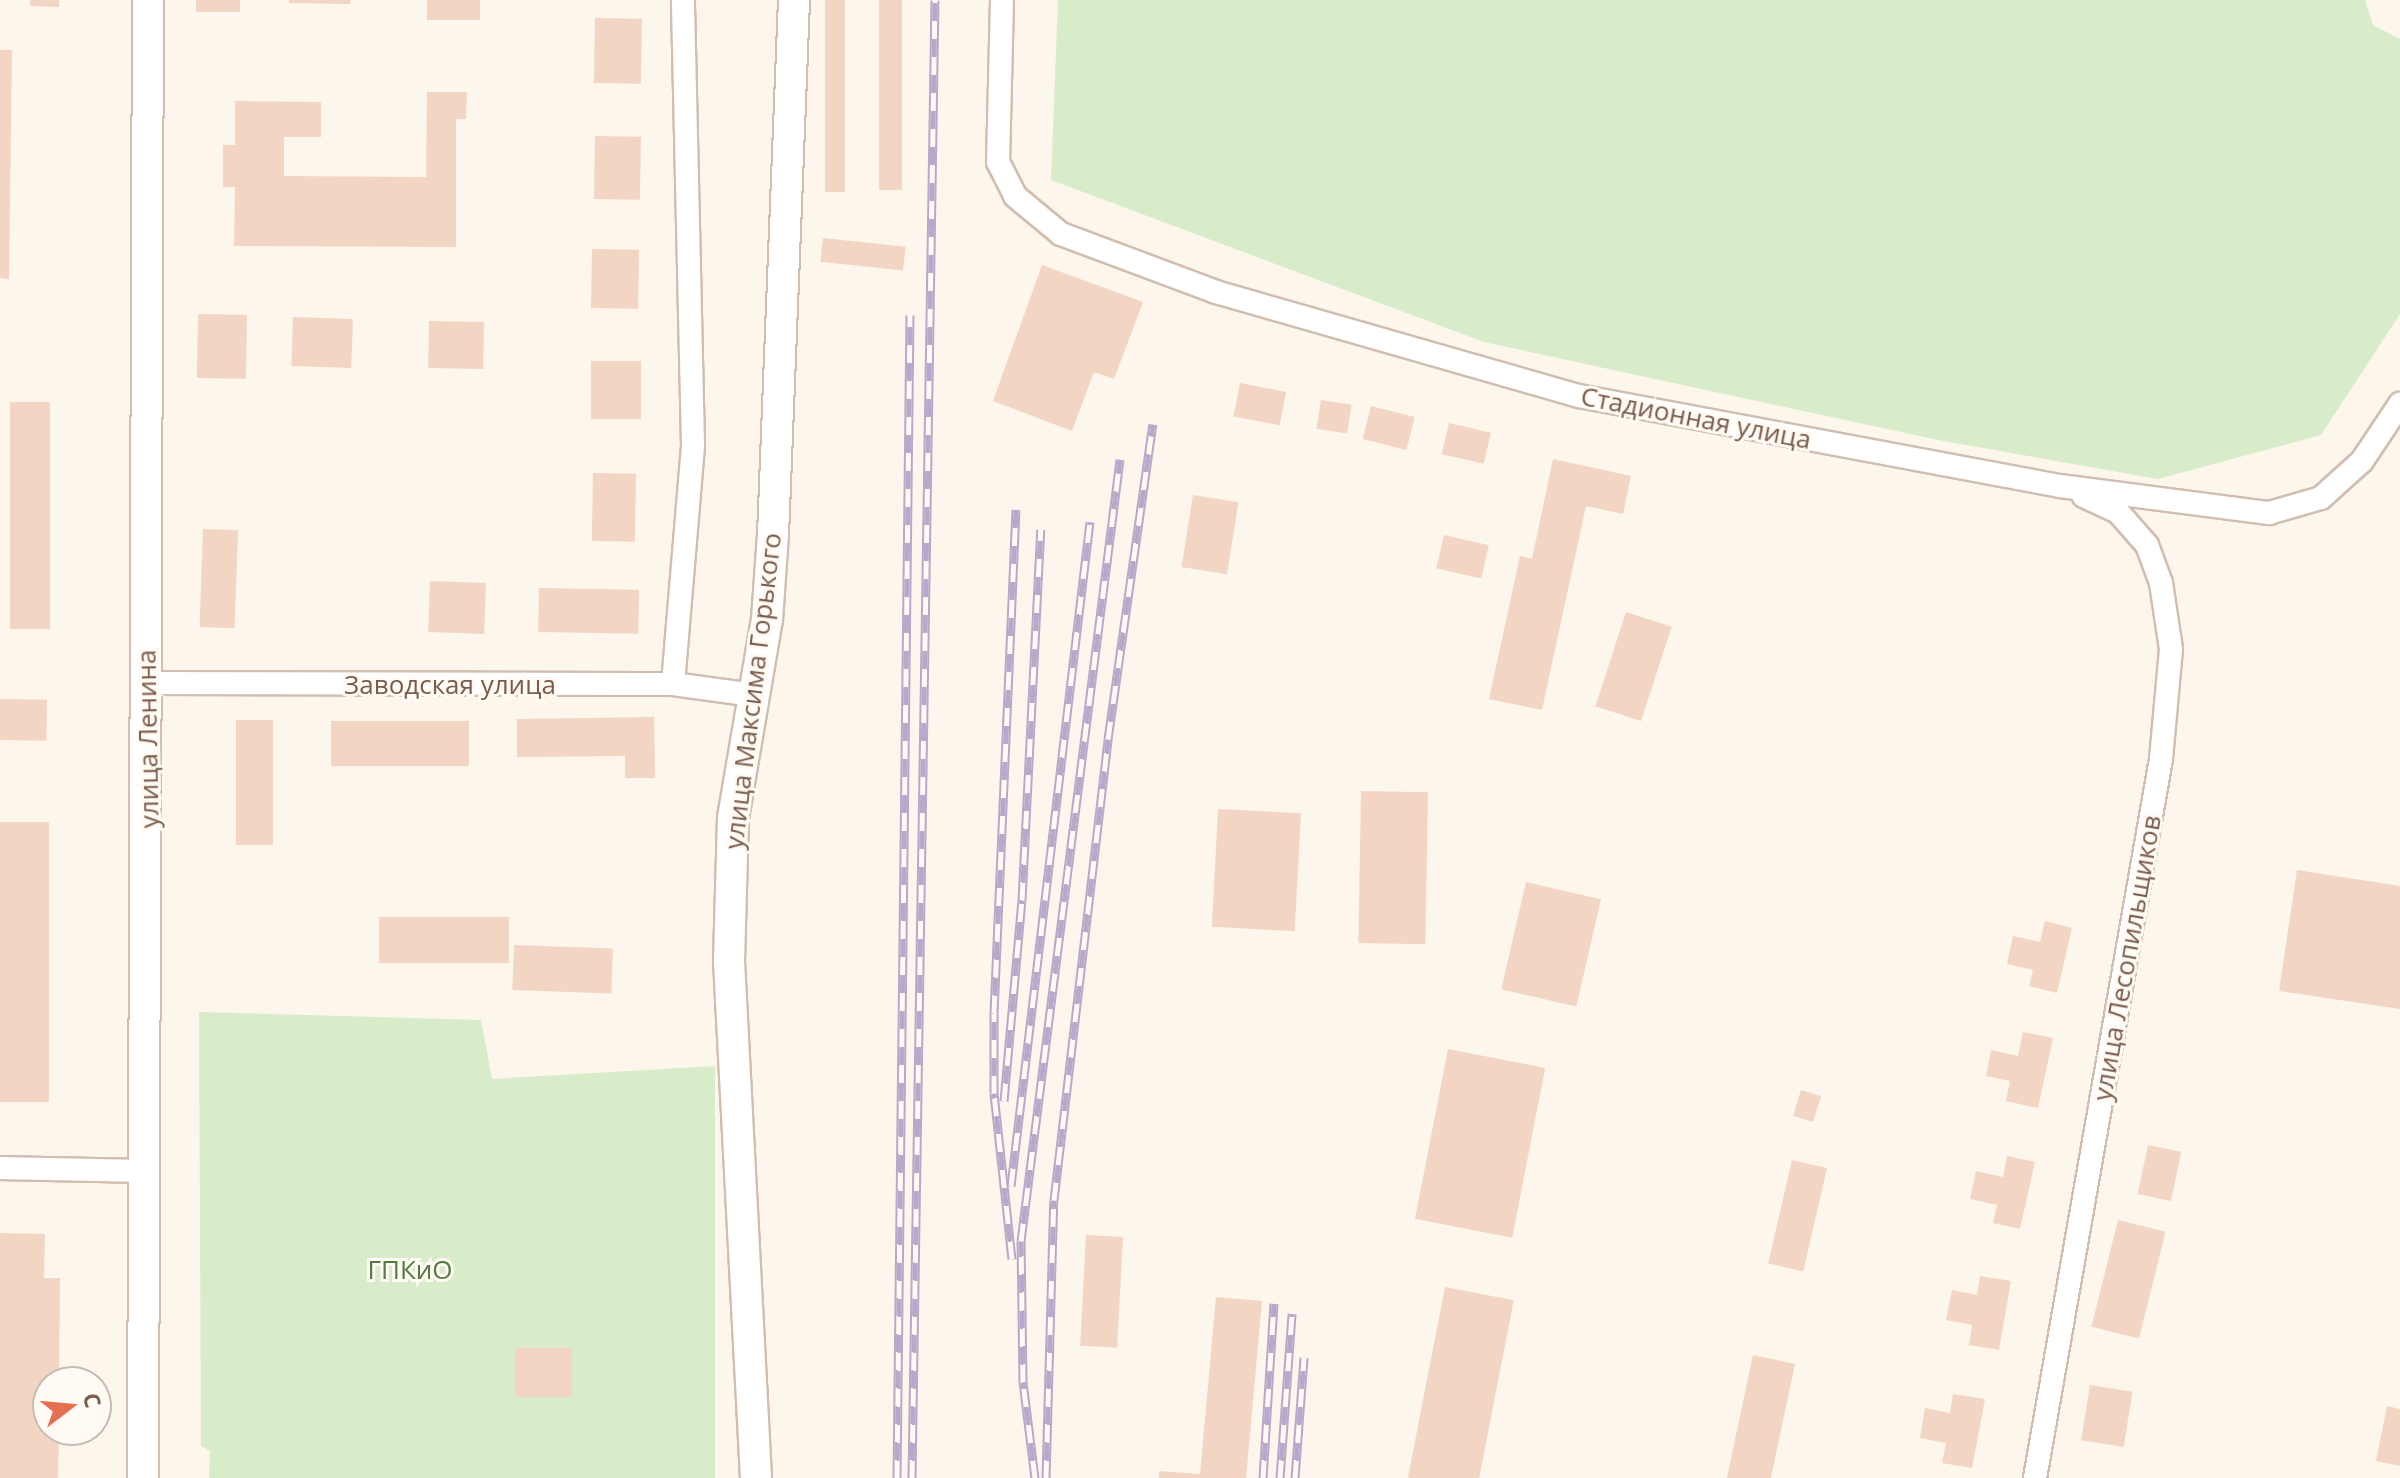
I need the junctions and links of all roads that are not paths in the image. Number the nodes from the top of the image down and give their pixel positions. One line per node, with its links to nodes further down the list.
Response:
1 (148, 0): 7 (street, улица Ленина)
2 (683, 0): 8 (street)
3 (794, 0): 9 (street, улица Максима Горького)
4 (1002, 0): 6 (street, Стадионная улица)
5 (2400, 404): 6 (street, Стадионная улица)
6 (2060, 486): 14 (street, улица Лесопильщиков)
7 (147, 683): 8 (street, Заводская улица); 11 (street, улица Ленина)
8 (673, 684): 9 (street, Заводская улица)
9 (753, 695): 13 (street, улица Максима Горького)
10 (0, 1168): 11 (street)
11 (147, 1171): 12 (street, улица Ленина)
12 (143, 1478)
13 (756, 1478)
14 (2035, 1478)

